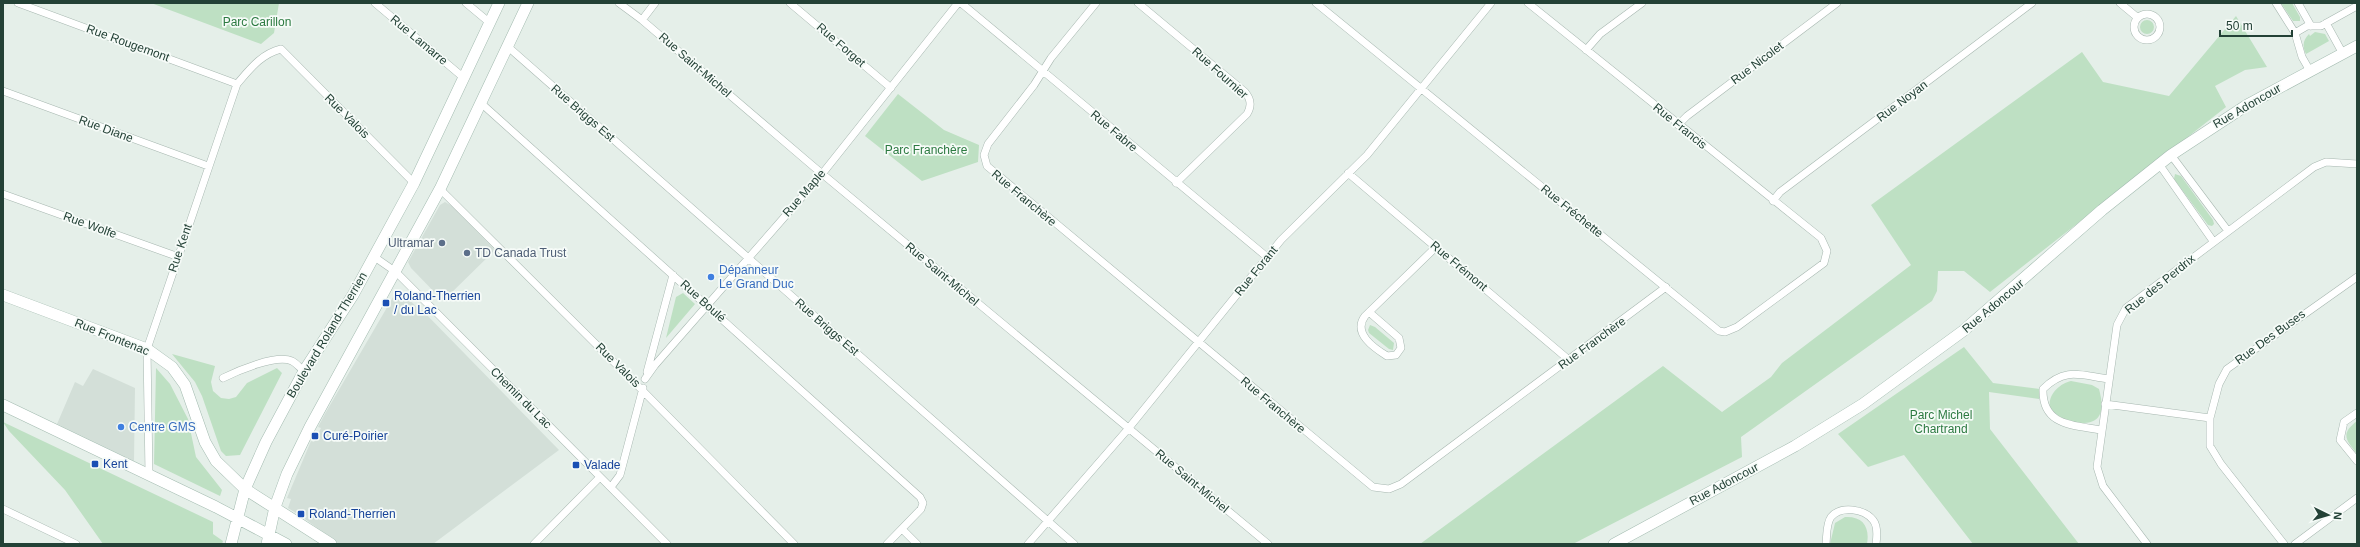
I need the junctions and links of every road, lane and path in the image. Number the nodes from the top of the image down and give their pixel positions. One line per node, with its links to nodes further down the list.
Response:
1 (18, 3): 37 (street, Rue Rougemont)
2 (375, 3): 36 (street, Rue Lamarre)
3 (466, 3): 25 (street)
4 (500, 3): 25 (main road, Boulevard Roland-Therrien)
5 (528, 3): 29 (main road)
6 (618, 3): 24 (street, Rue Saint-Michel)
7 (655, 3): 24 (street)
8 (790, 3): 38 (street, Rue Forget)
9 (958, 3): 38 (street, Rue Maple)
10 (961, 3): 34 (street, Rue Fabre)
11 (1096, 3): 34 (street)
12 (1138, 3): 50 (street, Rue Fournier)
13 (1316, 3): 39 (street, Rue Fréchette)
14 (1491, 3): 39 (street, Rue Forant)
15 (1528, 3): 32 (street, Rue Francis)
16 (1642, 3): 32 (street)
17 (1837, 3): 42 (street, Rue Nicolet)
18 (2032, 3): 53 (street, Rue Noyan)
19 (2120, 3): 23 (street)
20 (2276, 3): 28 (street)
21 (2298, 3): 27 (street)
22 (2357, 6): 26 (street)
23 (2138, 18)
24 (642, 20): 48 (street, Rue Saint-Michel)
25 (490, 23): 36 (main road, Boulevard Roland-Therrien)
26 (2326, 23): 27 (street); 33 (street)
27 (2311, 26): 28 (street)
28 (2295, 33): 35 (street)
29 (507, 46): 41 (main road); 61 (street, Rue Briggs Est)
30 (2357, 46): 33 (main road, Rue Adoncour)
31 (281, 49): 37 (street, Rue Kent); 49 (street, Rue Valois)
32 (1586, 50): 42 (street, Rue Francis)
33 (2343, 54): 35 (main road, Rue Adoncour)
34 (1043, 71): 50 (street, Rue Fabre); 69 (street, Rue Franchère)
35 (2310, 72): 43 (main road, Rue Adoncour)
36 (464, 78): 49 (main road, Boulevard Roland-Therrien)
37 (237, 84): 46 (street, Rue Kent)
38 (891, 88): 48 (street, Rue Maple)
39 (1422, 89): 47 (street, Rue Forant); 65 (street, Rue Fréchette)
40 (3, 91): 46 (street, Rue Diane)
41 (482, 104): 51 (main road); 63 (street, Rue Boulé)
42 (1678, 125): 53 (street, Rue Francis)
43 (2171, 155): 44 (main road, Rue Adoncour); 54 (street)
44 (2159, 164): 55 (street); 95 (main road, Rue Adoncour)
45 (2357, 164): 54 (street, Rue des Perdrix)
46 (208, 166): 58 (street, Rue Kent)
47 (1348, 173): 56 (street, Rue Frémont); 60 (street, Rue Forant)
48 (822, 174): 61 (street, Rue Maple); 81 (street, Rue Saint-Michel)
49 (414, 183): 59 (main road, Boulevard Roland-Therrien)
50 (1176, 183): 60 (street, Rue Fabre)
51 (440, 189): 62 (main road); 76 (street, Rue Valois)
52 (3, 194): 58 (street, Rue Wolfe)
53 (1773, 200): 57 (street, Rue Francis)
54 (2228, 231): 55 (street, Rue des Perdrix)
55 (2213, 241): 75 (street, Rue des Perdrix)
56 (1436, 247): 68 (street); 71 (street, Rue Frémont)
57 (1828, 251): 65 (street, Rue Fréchette)
58 (176, 256): 70 (street, Rue Kent)
59 (372, 256): 62 (street, Chemin du Lac); 72 (main road, Boulevard Roland-Therrien)
60 (1267, 257): 69 (street, Rue Forant)
61 (748, 258): 67 (street, Rue Maple); 92 (street, Rue Briggs Est)
62 (396, 272): 85 (street, Chemin du Lac); 89 (main road)
63 (673, 274): 67 (street, Rue Boulé); 74 (street, Rue Maple)
64 (2357, 276): 80 (street, Rue Des Buses)
65 (1666, 287): 71 (street, Rue Franchère)
66 (3, 295): 70 (main road, Rue Frontenac)
67 (707, 305): 74 (street, Rue Maple); 93 (street, Rue Boulé)
68 (1369, 312): 68 (street)
69 (1198, 343): 71 (street, Rue Franchère); 81 (street, Rue Forant)
70 (147, 348): 84 (street, Rue Kent); 87 (main road, Rue Frontenac)
71 (1570, 360)
72 (304, 371): 73 (street); 87 (main road, Boulevard Roland-Therrien)
73 (223, 378)
74 (645, 379): 76 (street, Rue Maple)
75 (2108, 380): 77 (street, Rue des Perdrix); 82 (street)
76 (642, 390): 86 (street, Rue Maple); 102 (street, Rue Valois)
77 (2105, 404): 80 (street); 82 (street, Rue des Perdrix)
78 (3, 405): 84 (main road)
79 (2357, 413): 83 (street)
80 (2210, 418): 111 (street, Rue Des Buses)
81 (1128, 429): 92 (street, Rue Forant); 107 (street, Rue Saint-Michel)
82 (2101, 430): 110 (street, Rue des Perdrix)
83 (2357, 461)
84 (149, 475): 91 (main road)
85 (600, 477): 86 (street, Chemin du Lac); 100 (street)
86 (611, 487): 101 (street, Chemin du Lac)
87 (245, 489): 89 (main road, Rue Frontenac); 91 (main road, Boulevard Roland-Therrien)
88 (2357, 498): 112 (street)
89 (275, 507): 94 (main road); 99 (main road, Rue Frontenac)
90 (3, 510): 96 (street)
91 (237, 519): 94 (main road); 97 (main road, Boulevard Roland-Therrien)
92 (1048, 522): 105 (street, Rue Forant); 106 (street, Rue Briggs Est)
93 (902, 529): 103 (street); 104 (street)
94 (268, 539): 98 (main road)
95 (1620, 543)
96 (76, 544)
97 (231, 544)
98 (286, 544)
99 (330, 544)
100 (534, 544)
101 (667, 544)
102 (794, 544)
103 (887, 544)
104 (917, 544)
105 (1028, 544)
106 (1074, 544)
107 (1268, 544)
108 (1826, 544): 109 (street)
109 (1876, 544)
110 (2146, 544)
111 (2284, 544)
112 (2295, 544)

